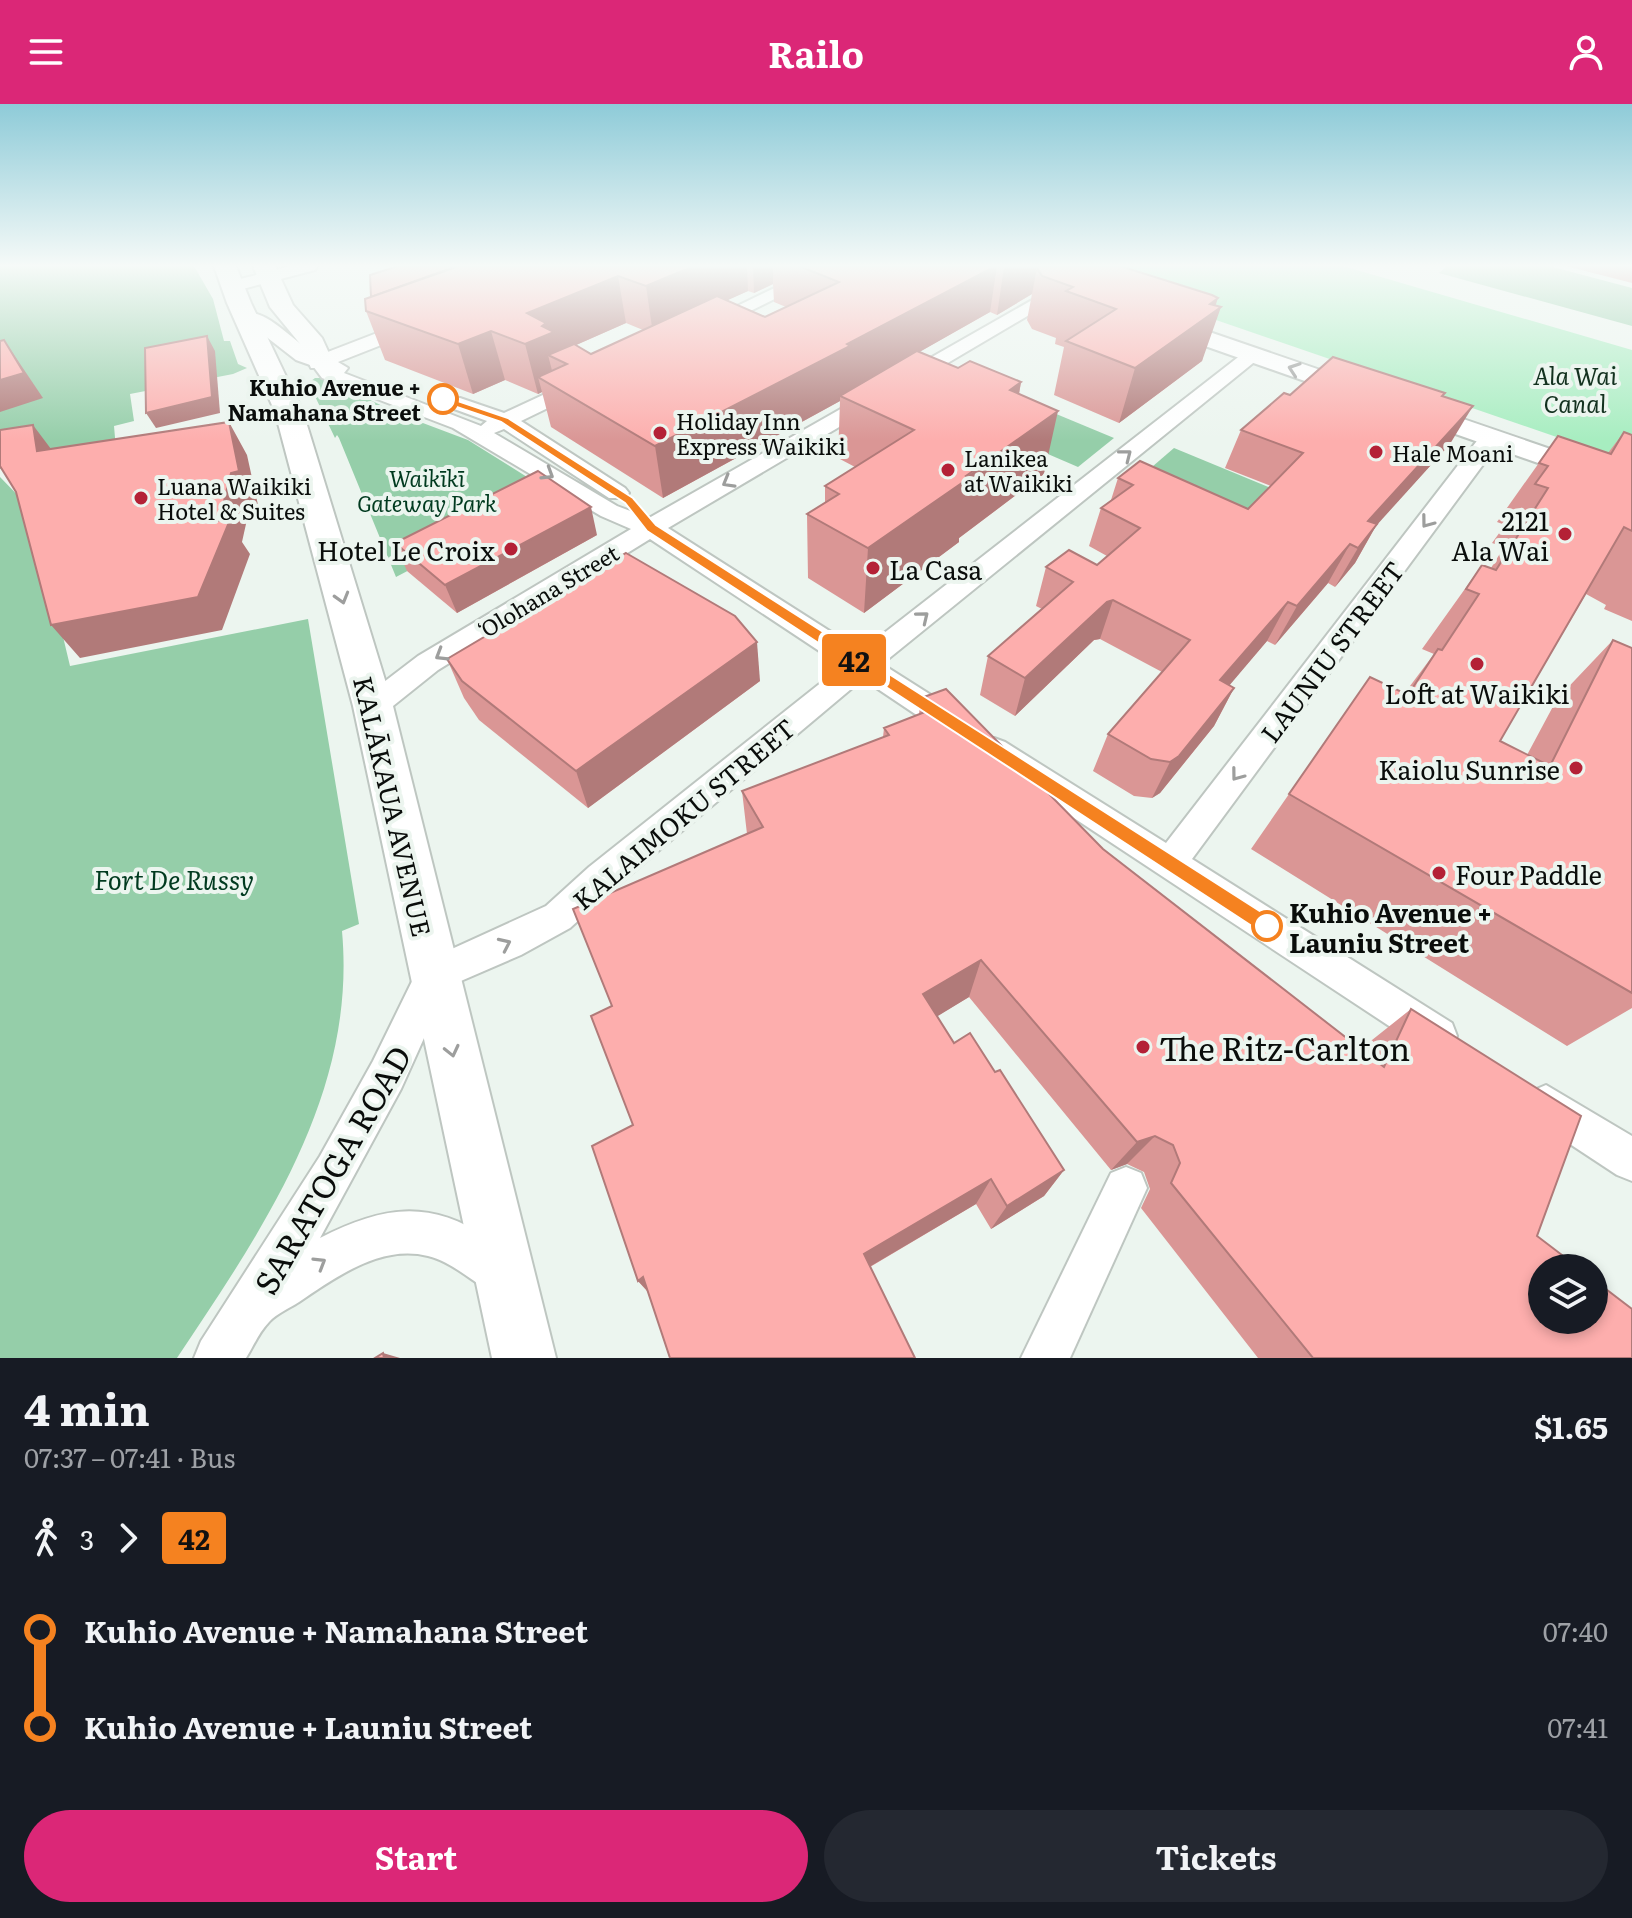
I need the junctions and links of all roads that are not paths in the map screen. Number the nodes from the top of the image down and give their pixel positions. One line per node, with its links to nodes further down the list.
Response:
1 (248, 325): 18 (main road, KALĀKAUA AVENUE, one-way to 18)
2 (263, 325): 10 (street)
3 (297, 325): 10 (main road)
4 (417, 325): 10 (street)
5 (708, 325): 8 (street)
6 (999, 325): 16 (street, ʻOlohana Street, one-way to 16)
7 (1165, 325): 9 (main road)
8 (692, 332)
9 (1253, 355): 14 (main road, one-way to 9); 17 (street, KALAIMOKU STREET, one-way to 9)
10 (320, 362): 12 (street); 13 (street)
11 (599, 376): 12 (street)
12 (504, 420): 13 (street); 16 (street)
13 (482, 433): 16 (street, one-way to 16)
14 (1491, 438): 15 (main road); 19 (street, LAUNIU STREET, one-way to 19)
15 (1632, 487)
16 (651, 528): 17 (street); 18 (street, ʻOlohana Street, one-way to 18)
17 (862, 665): 19 (street); 20 (street, KALAIMOKU STREET, one-way to 17)
18 (373, 706): 20 (main road, KALĀKAUA AVENUE)
19 (1170, 863): 21 (street)
20 (434, 975): 25 (main road, KALĀKAUA AVENUE, one-way to 25); 26 (street, SARATOGA ROAD)
21 (1462, 1051)
22 (1515, 1085): 23 (street)
23 (1632, 1160)
24 (1126, 1188): 29 (street)
25 (505, 1276): 26 (street, one-way to 25); 28 (main road, KALĀKAUA AVENUE)
26 (253, 1304): 27 (street, SARATOGA ROAD)
27 (218, 1358)
28 (524, 1358)
29 (1045, 1358)

